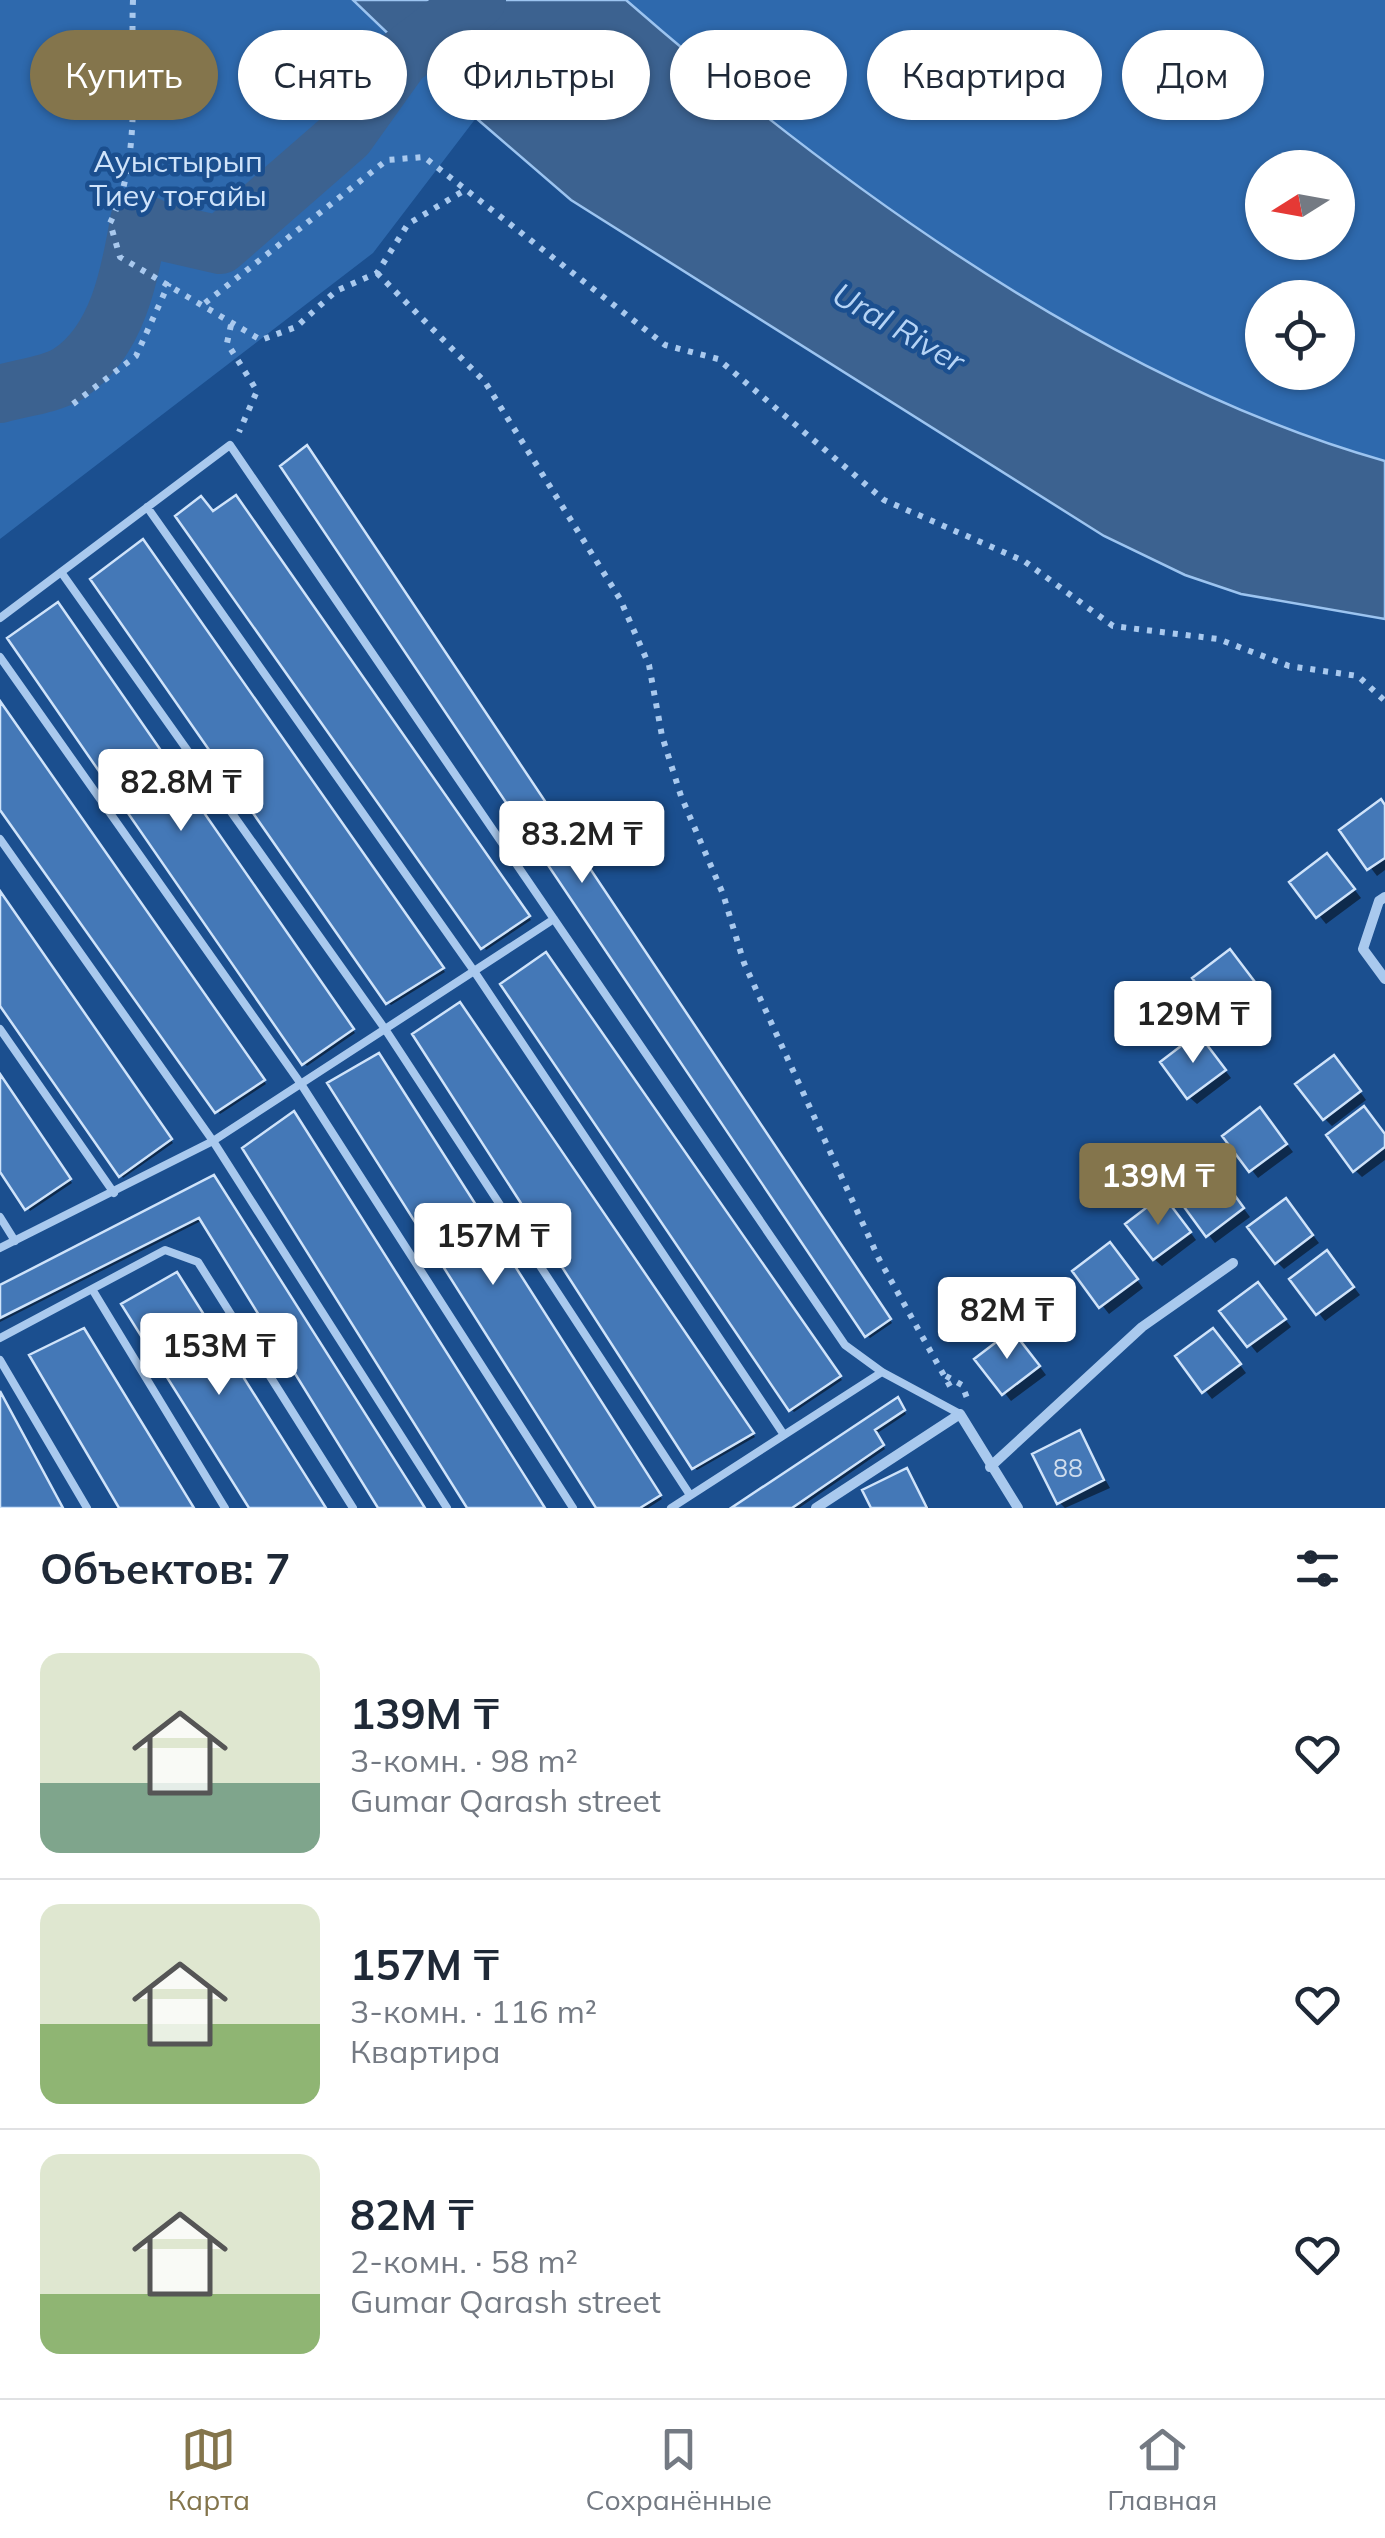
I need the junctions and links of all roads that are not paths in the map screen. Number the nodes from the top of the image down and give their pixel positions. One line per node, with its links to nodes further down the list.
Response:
1 (148, 507): 2 (lane); 7 (lane); 8 (lane)
2 (62, 572): 3 (lane); 11 (lane)
3 (0, 618)
4 (0, 657): 12 (lane)
5 (0, 839): 13 (lane)
6 (1385, 897): 9 (street)
7 (554, 919): 8 (lane); 22 (lane)
8 (474, 971): 11 (lane); 24 (lane)
9 (1385, 979)
10 (0, 1028): 14 (lane)
11 (385, 1029): 12 (lane); 26 (lane)
12 (301, 1084): 13 (lane); 31 (lane)
13 (213, 1141): 14 (lane); 30 (lane)
14 (114, 1193): 16 (lane)
15 (0, 1217): 16 (lane)
16 (15, 1241): 17 (lane)
17 (0, 1248)
18 (1233, 1263): 25 (street)
19 (92, 1289): 20 (lane); 28 (lane); 29 (lane)
20 (0, 1338)
21 (0, 1360): 27 (lane)
22 (882, 1372): 23 (lane); 24 (lane)
23 (960, 1414): 25 (street); 33 (street)
24 (784, 1435): 26 (lane)
25 (990, 1467): 34 (street)
26 (690, 1495): 32 (lane)
27 (88, 1508)
28 (224, 1508)
29 (354, 1508)
30 (448, 1508)
31 (573, 1508)
32 (671, 1508)
33 (816, 1508)
34 (1018, 1508)

